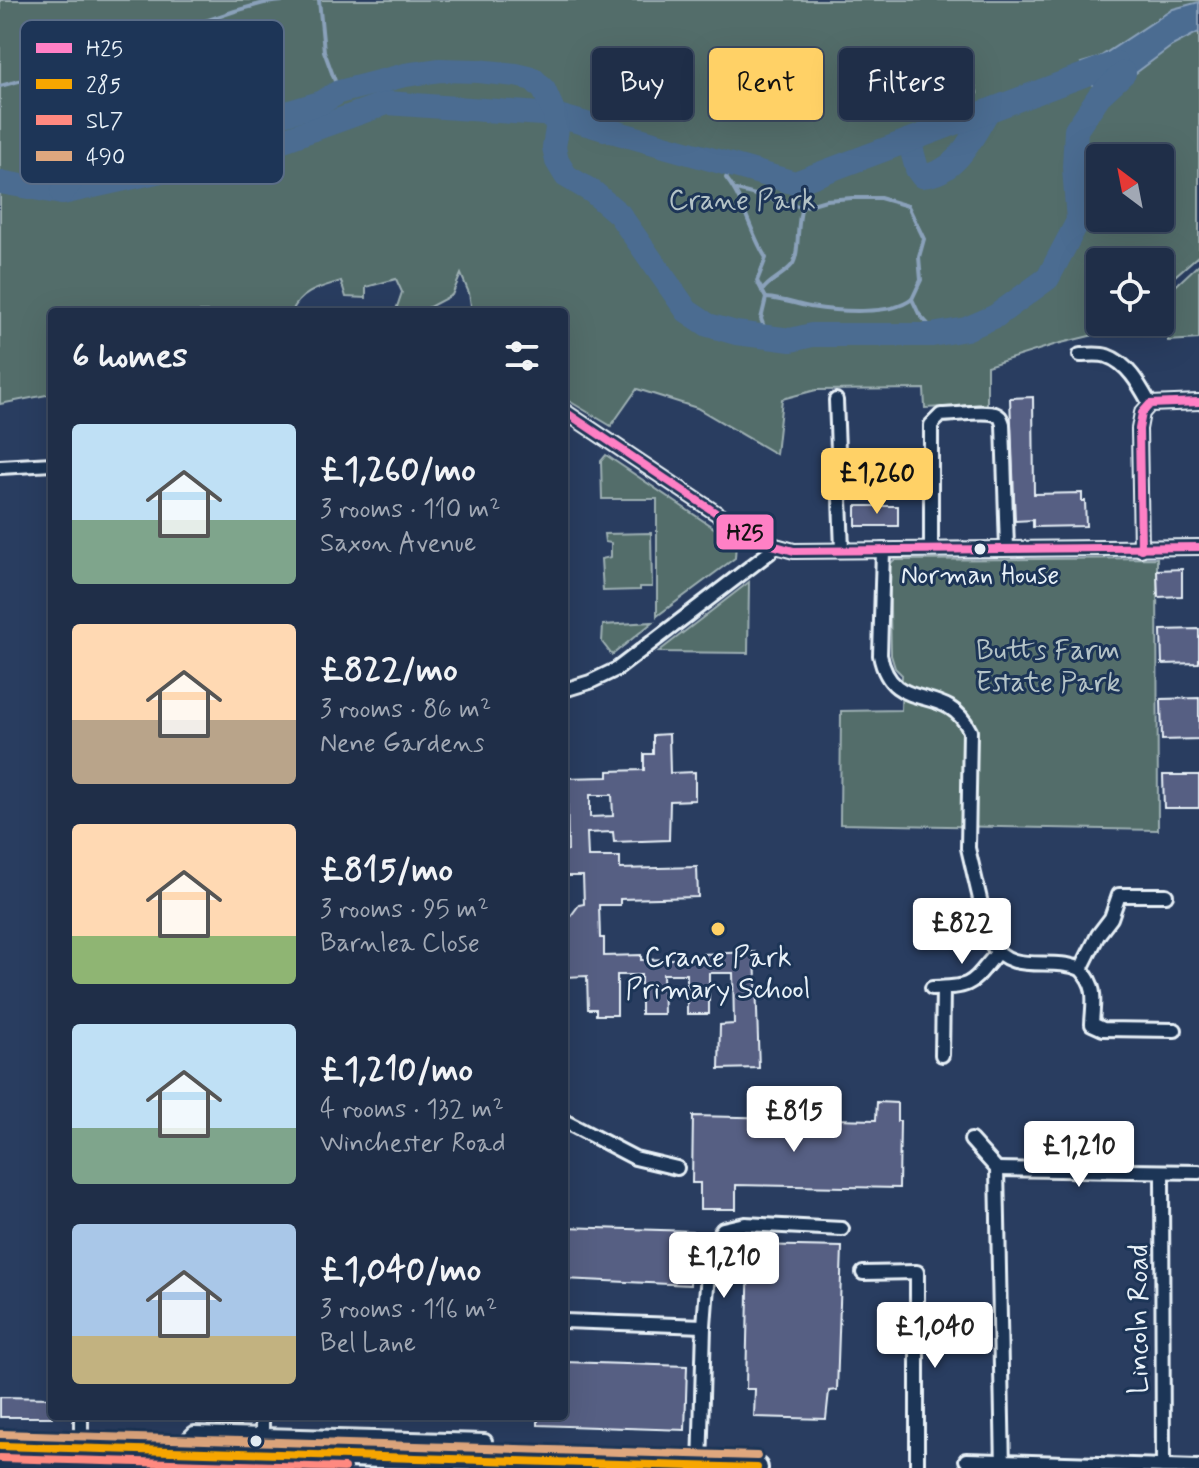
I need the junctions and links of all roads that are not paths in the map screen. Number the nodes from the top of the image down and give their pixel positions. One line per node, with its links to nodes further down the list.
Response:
1 (1080, 355): 4 (street)
2 (836, 400): 11 (street)
3 (1199, 402): 4 (street)
4 (1150, 404): 13 (street)
5 (568, 414): 8 (street)
6 (48, 464): 7 (street)
7 (0, 467)
8 (772, 545): 11 (street); 15 (street)
9 (1199, 547): 13 (street)
10 (1007, 548): 12 (street); 12 (street); 13 (street)
11 (842, 549): 14 (street)
12 (931, 549): 14 (street)
13 (1141, 549)
14 (883, 550): 17 (street)
15 (568, 689)
16 (1166, 895): 18 (street)
17 (997, 953): 18 (street); 20 (street)
18 (1081, 969): 19 (street)
19 (1175, 1030)
20 (942, 1055)
21 (568, 1123): 23 (street)
22 (971, 1140): 24 (street)
23 (677, 1168)
24 (997, 1169): 25 (street); 41 (street)
25 (1162, 1172): 26 (street); 44 (street, Lincoln Road)
26 (1199, 1172)
27 (842, 1229): 30 (street)
28 (863, 1273): 47 (street)
29 (568, 1321): 30 (street)
30 (704, 1326): 43 (street)
31 (81, 1420): 37 (street)
32 (262, 1420): 33 (street)
33 (262, 1435): 36 (street); 38 (street)
34 (485, 1441): 36 (street)
35 (0, 1446): 37 (main road)
36 (284, 1453): 38 (main road); 42 (main road)
37 (70, 1460): 38 (main road); 40 (main road)
38 (179, 1460)
39 (966, 1460): 41 (street)
40 (0, 1461)
41 (1002, 1464): 44 (street)
42 (564, 1465): 43 (main road)
43 (701, 1466): 46 (main road)
44 (1163, 1466): 45 (street)
45 (1199, 1467)
46 (757, 1468)
47 (917, 1468)

